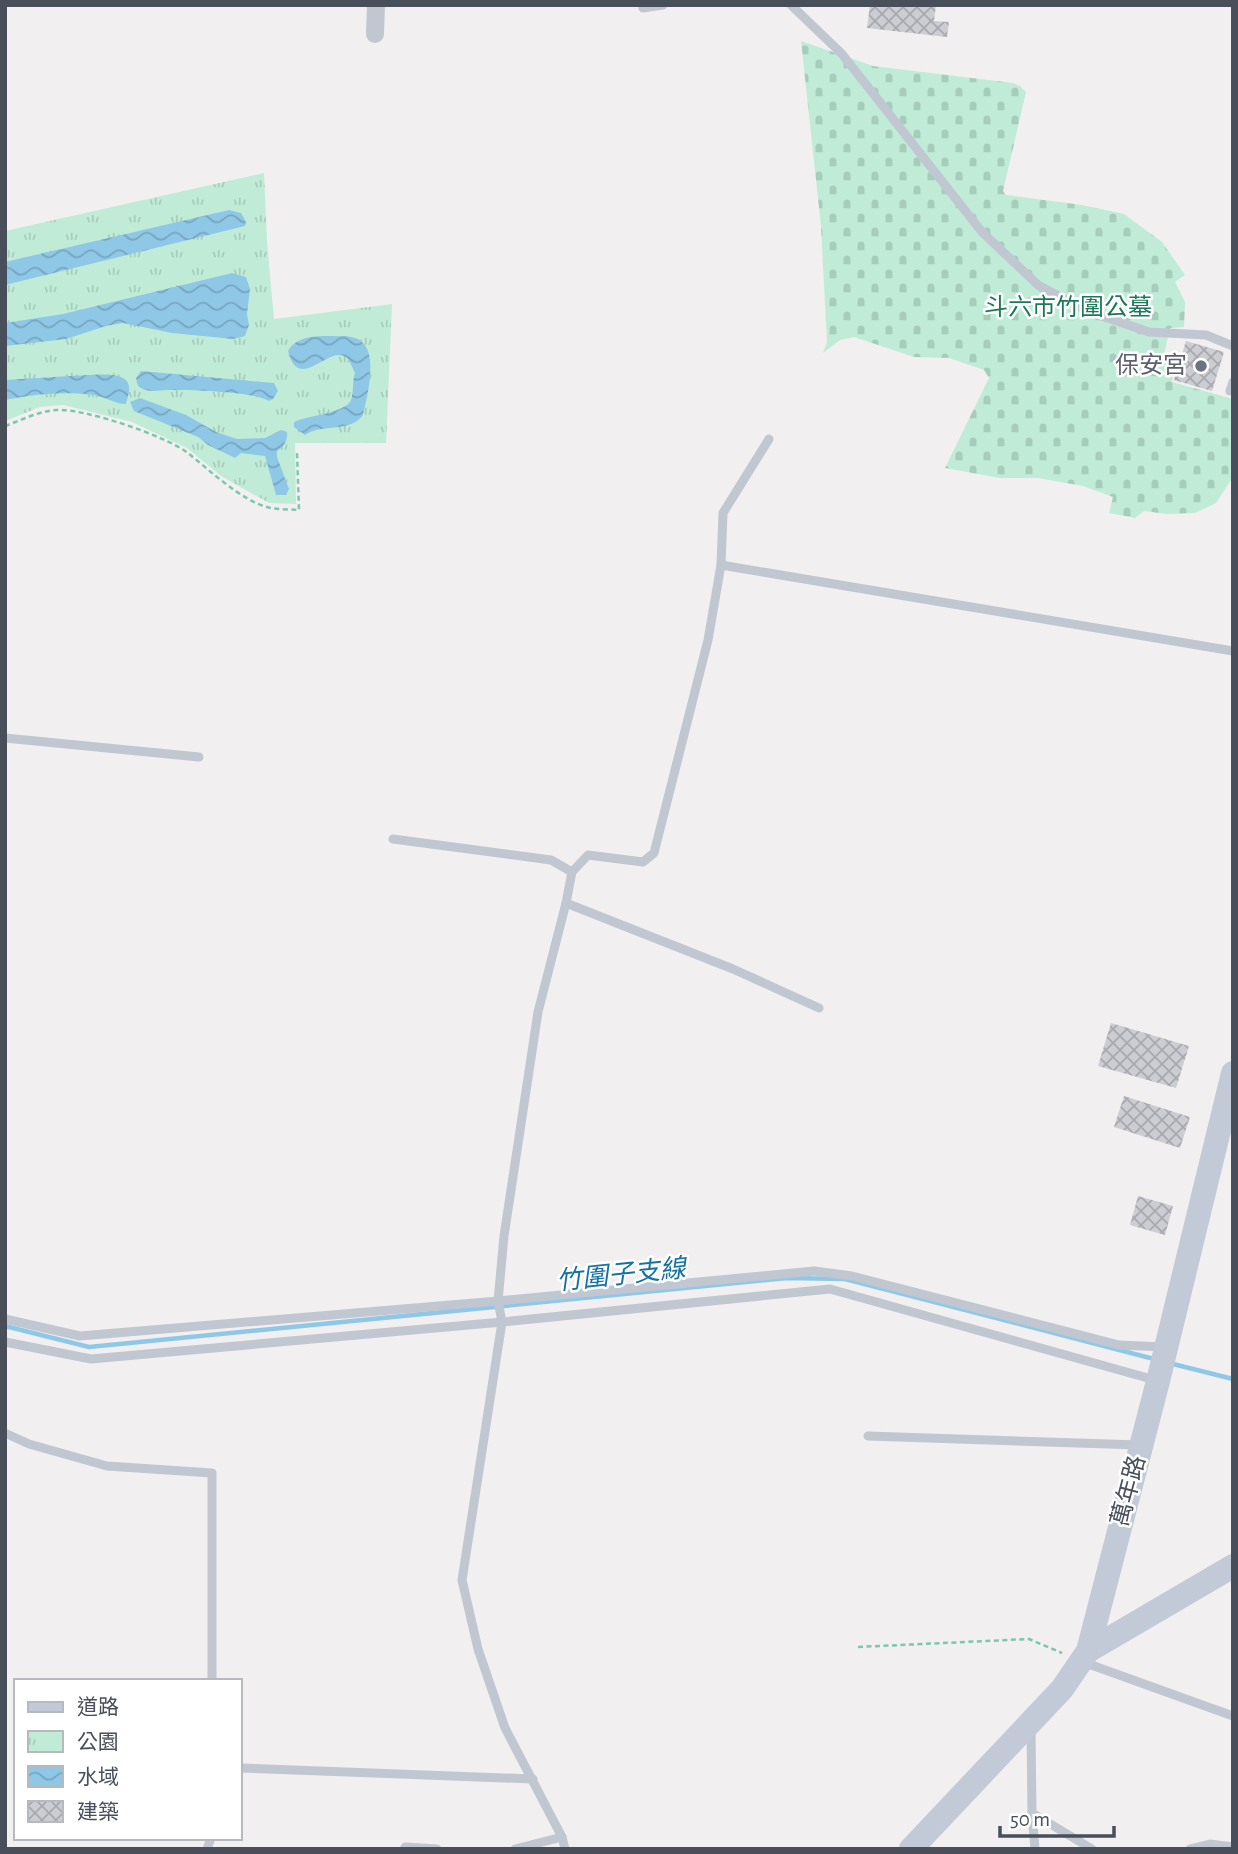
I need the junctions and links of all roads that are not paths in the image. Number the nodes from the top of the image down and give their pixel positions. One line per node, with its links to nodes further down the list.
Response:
1 (376, 5): 5 (street)
2 (663, 5): 4 (lane)
3 (791, 5): 6 (lane)
4 (643, 8)
5 (375, 34)
6 (1233, 346)
7 (769, 439): 8 (lane)
8 (721, 565): 9 (lane); 13 (lane)
9 (1233, 651)
10 (5, 738): 11 (lane)
11 (199, 757)
12 (393, 839): 13 (lane)
13 (572, 872): 14 (lane)
14 (566, 903): 15 (lane); 17 (lane)
15 (819, 1008)
16 (1233, 1073): 21 (street, 萬年路)
17 (498, 1301): 18 (lane); 19 (lane); 21 (lane)
18 (5, 1319)
19 (502, 1322): 20 (lane); 22 (lane); 32 (lane)
20 (5, 1342)
21 (1166, 1348): 22 (street, 萬年路)
22 (1158, 1381): 25 (street, 萬年路)
23 (5, 1433): 28 (lane)
24 (868, 1436): 25 (lane)
25 (1141, 1445): 27 (street, 萬年路)
26 (1233, 1566): 27 (street)
27 (1084, 1656): 29 (lane); 30 (street, 萬年路)
28 (212, 1679)
29 (1233, 1716)
30 (1031, 1722): 33 (lane); 40 (street, 萬年路)
31 (242, 1768): 32 (lane)
32 (533, 1779): 34 (lane)
33 (1032, 1813): 41 (lane); 42 (lane)
34 (562, 1837): 38 (lane); 39 (lane)
35 (405, 1847): 37 (lane)
36 (1233, 1847): 43 (lane)
37 (437, 1849)
38 (515, 1849)
39 (565, 1849)
40 (911, 1849)
41 (1035, 1849)
42 (1092, 1849)
43 (1190, 1849)

